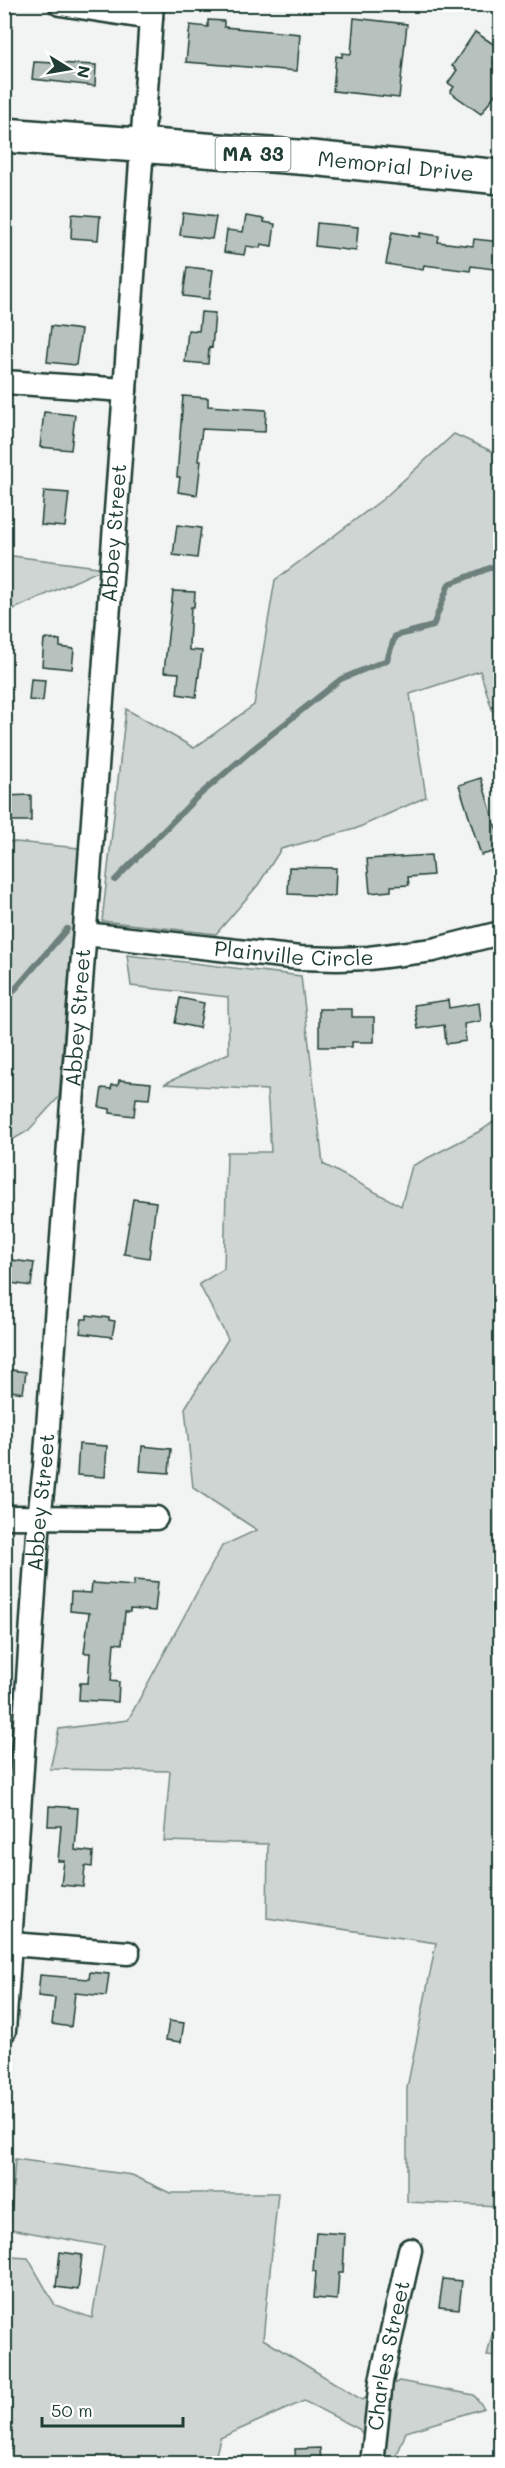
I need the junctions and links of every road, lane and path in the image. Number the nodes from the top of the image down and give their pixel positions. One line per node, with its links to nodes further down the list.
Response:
1 (60, 4): 2 (street)
2 (151, 11): 4 (street, Abbey Street)
3 (4, 135): 4 (main road, Memorial Drive / MA 33)
4 (143, 146): 5 (main road, Memorial Drive / MA 33); 7 (street, Abbey Street)
5 (501, 177)
6 (4, 382): 7 (street)
7 (125, 390): 9 (street, Abbey Street)
8 (501, 933): 9 (street, Plainville Circle)
9 (85, 934): 11 (street, Abbey Street)
10 (4, 1517): 11 (street)
11 (39, 1518): 12 (street); 13 (street, Abbey Street)
12 (156, 1518)
13 (14, 1744): 14 (street, Abbey Street)
14 (11, 1944): 15 (street); 16 (street, Abbey Street)
15 (128, 1953)
16 (4, 2031)
17 (410, 2250): 18 (street, Charles Street)
18 (372, 2463)

